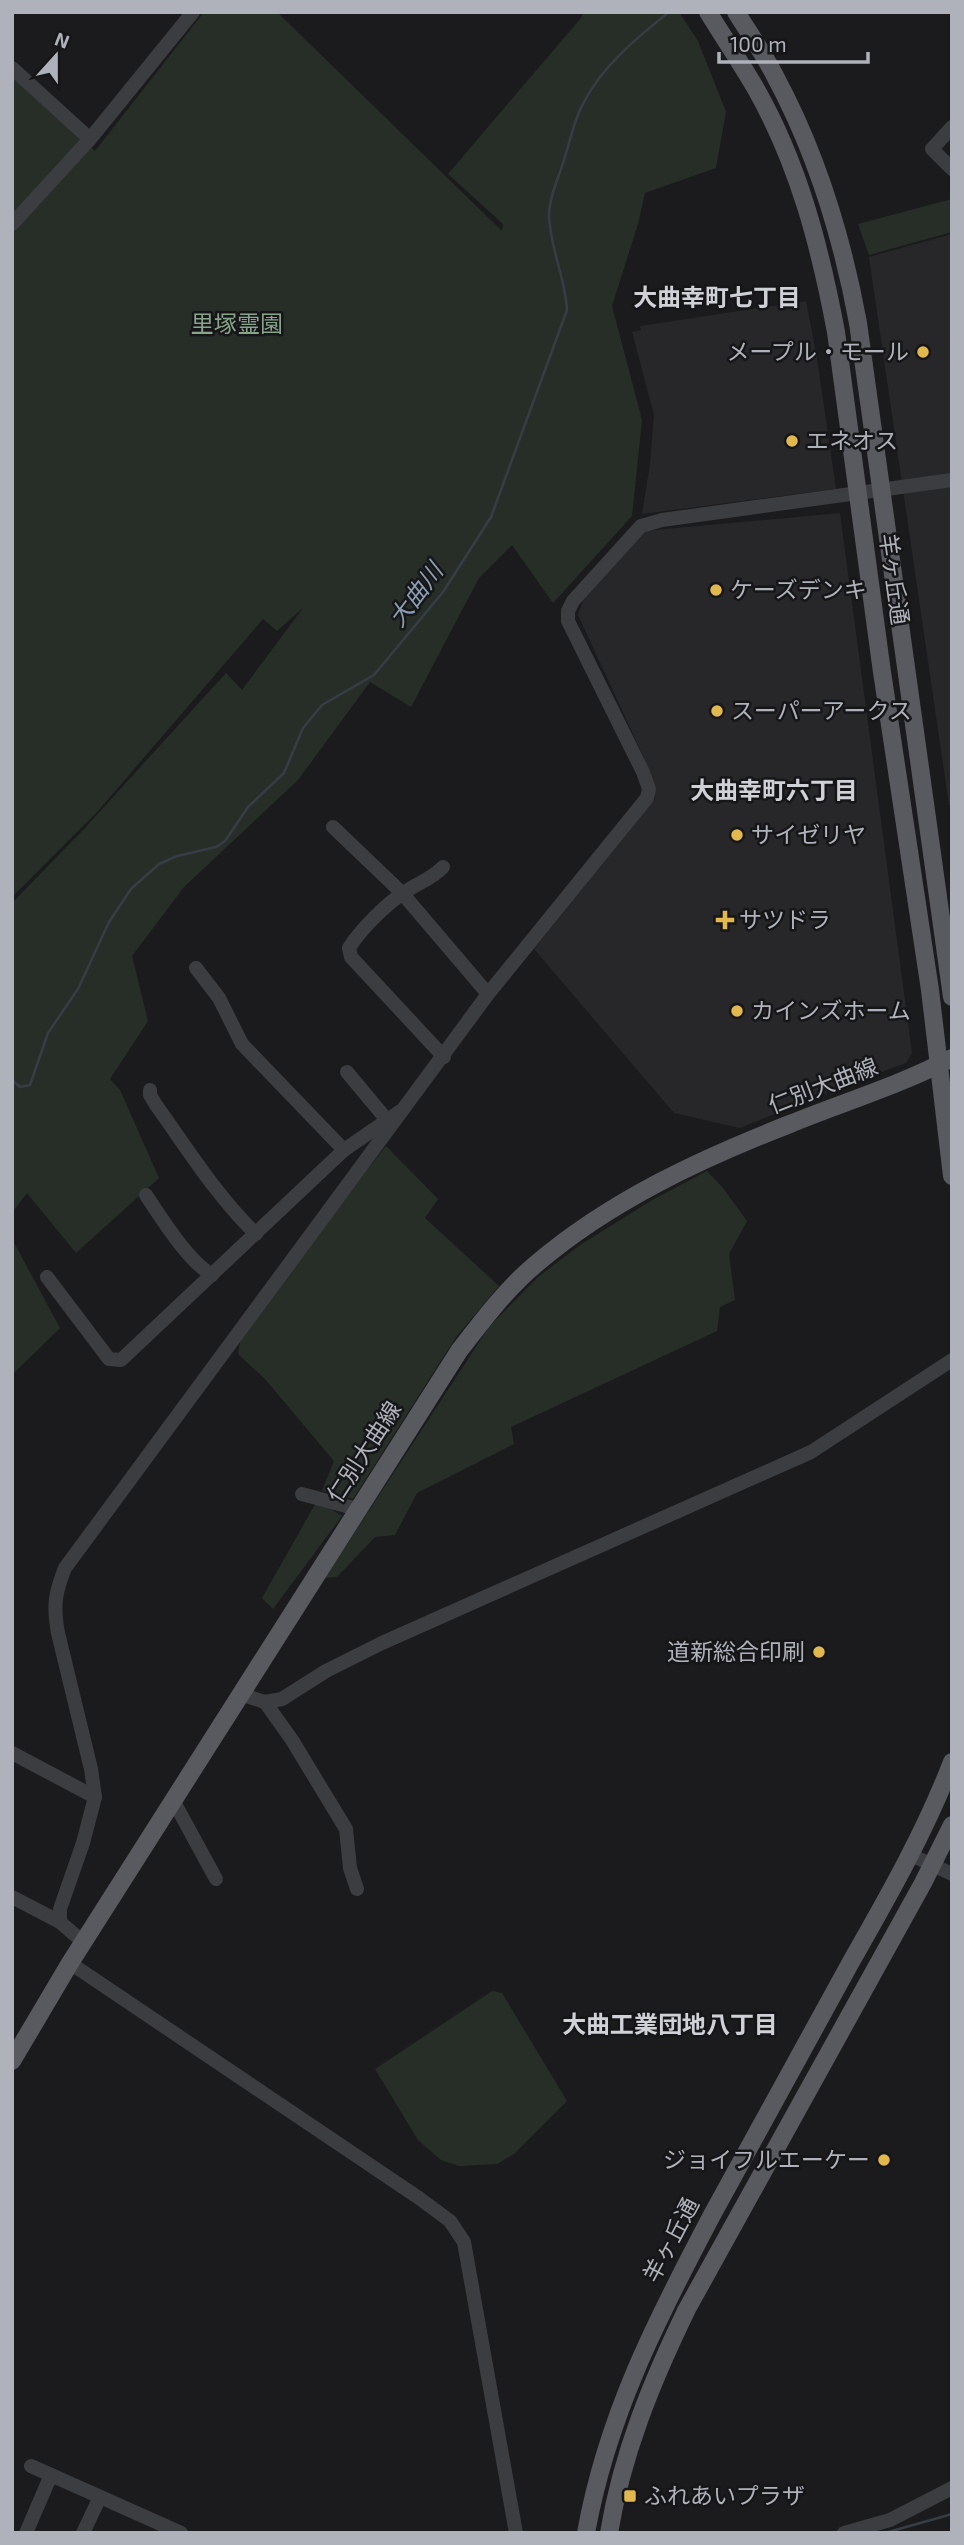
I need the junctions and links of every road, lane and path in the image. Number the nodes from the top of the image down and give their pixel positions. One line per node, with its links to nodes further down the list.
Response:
1 (192, 12): 6 (street)
2 (736, 12): 10 (main road, 羊ヶ丘通)
3 (710, 15): 11 (main road, 羊ヶ丘通)
4 (12, 68): 6 (street)
5 (952, 127): 7 (street)
6 (90, 139): 8 (street)
7 (952, 169)
8 (13, 222)
9 (952, 480): 10 (street)
10 (881, 490): 11 (street); 17 (main road, 羊ヶ丘通)
11 (858, 493): 16 (street); 19 (main road, 羊ヶ丘通)
12 (333, 827): 14 (street)
13 (443, 867): 14 (street)
14 (402, 893): 16 (street); 18 (street)
15 (196, 968): 24 (street)
16 (488, 994): 18 (street)
17 (952, 997)
18 (443, 1057): 22 (street)
19 (945, 1062): 25 (main road, 羊ヶ丘通); 32 (main road, 仁別大曲線)
20 (348, 1072): 23 (street)
21 (150, 1090): 27 (street)
22 (408, 1105): 23 (street); 37 (street)
23 (387, 1120): 24 (street)
24 (344, 1150): 27 (street)
25 (952, 1177)
26 (146, 1195): 28 (street)
27 (256, 1234): 28 (street)
28 (212, 1275): 29 (street)
29 (47, 1277)
30 (952, 1360): 34 (street)
31 (302, 1494): 32 (street)
32 (357, 1509): 33 (main road, 仁別大曲線)
33 (240, 1694): 34 (street); 38 (main road, 仁別大曲線)
34 (265, 1702): 44 (street)
35 (12, 1753): 37 (street)
36 (952, 1762): 40 (main road, 羊ヶ丘通)
37 (95, 1797): 46 (street)
38 (173, 1800): 43 (street); 47 (main road, 仁別大曲線)
39 (952, 1825): 41 (main road, 羊ヶ丘通)
40 (911, 1855): 41 (street); 60 (main road, 羊ヶ丘通)
41 (932, 1865): 42 (street); 61 (main road, 羊ヶ丘通)
42 (952, 1874)
43 (216, 1879)
44 (357, 1888)
45 (12, 1897): 46 (street)
46 (60, 1922): 47 (street)
47 (83, 1942): 48 (main road, 仁別大曲線)
48 (70, 1962): 49 (main road, 仁別大曲線); 59 (street)
49 (15, 2049)
50 (31, 2466): 51 (street)
51 (51, 2475): 53 (street); 55 (street)
52 (952, 2488): 62 (street)
53 (100, 2497): 54 (street); 56 (street)
54 (150, 2519): 57 (street); 58 (street)
55 (26, 2533)
56 (83, 2533)
57 (144, 2533)
58 (181, 2533)
59 (516, 2533)
60 (586, 2533)
61 (609, 2533)
62 (844, 2533)

